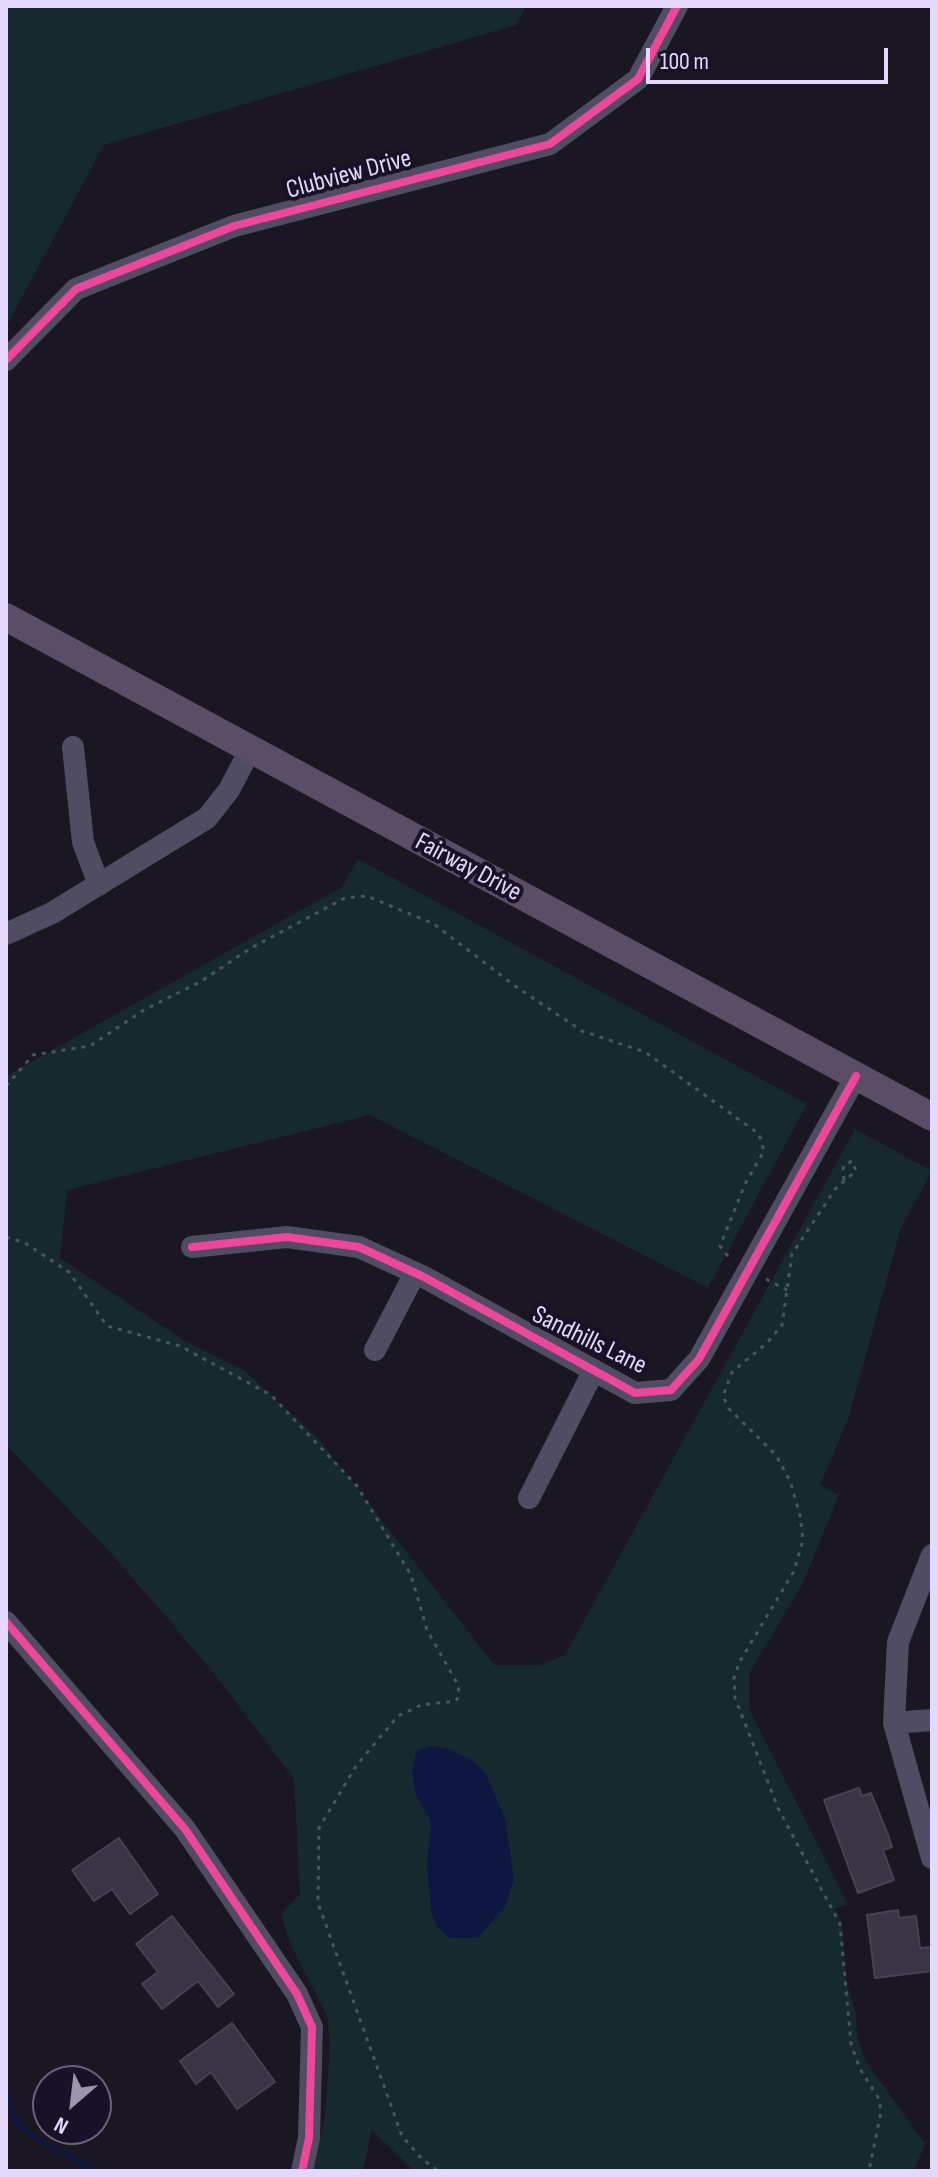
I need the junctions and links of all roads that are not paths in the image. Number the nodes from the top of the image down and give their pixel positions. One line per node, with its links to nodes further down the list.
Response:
1 (677, 6): 2 (street, Clubview Drive)
2 (6, 360)
3 (6, 617): 5 (main road, Fairway Drive)
4 (73, 747): 6 (street)
5 (250, 750): 6 (street); 8 (main road, Fairway Drive)
6 (99, 885): 7 (street)
7 (6, 934)
8 (856, 1076): 9 (main road, Fairway Drive); 13 (street, Sandhills Lane)
9 (932, 1117)
10 (192, 1247): 11 (street, Sandhills Lane)
11 (415, 1273): 12 (street); 13 (street, Sandhills Lane)
12 (375, 1350)
13 (594, 1370): 14 (street, Sandhills Lane)
14 (529, 1498)
15 (932, 1555): 20 (street)
16 (6, 1622): 18 (street)
17 (6, 1644): 18 (street)
18 (39, 1660): 22 (street)
19 (932, 1720): 20 (street)
20 (894, 1723): 21 (street)
21 (932, 1858)
22 (302, 2171)

